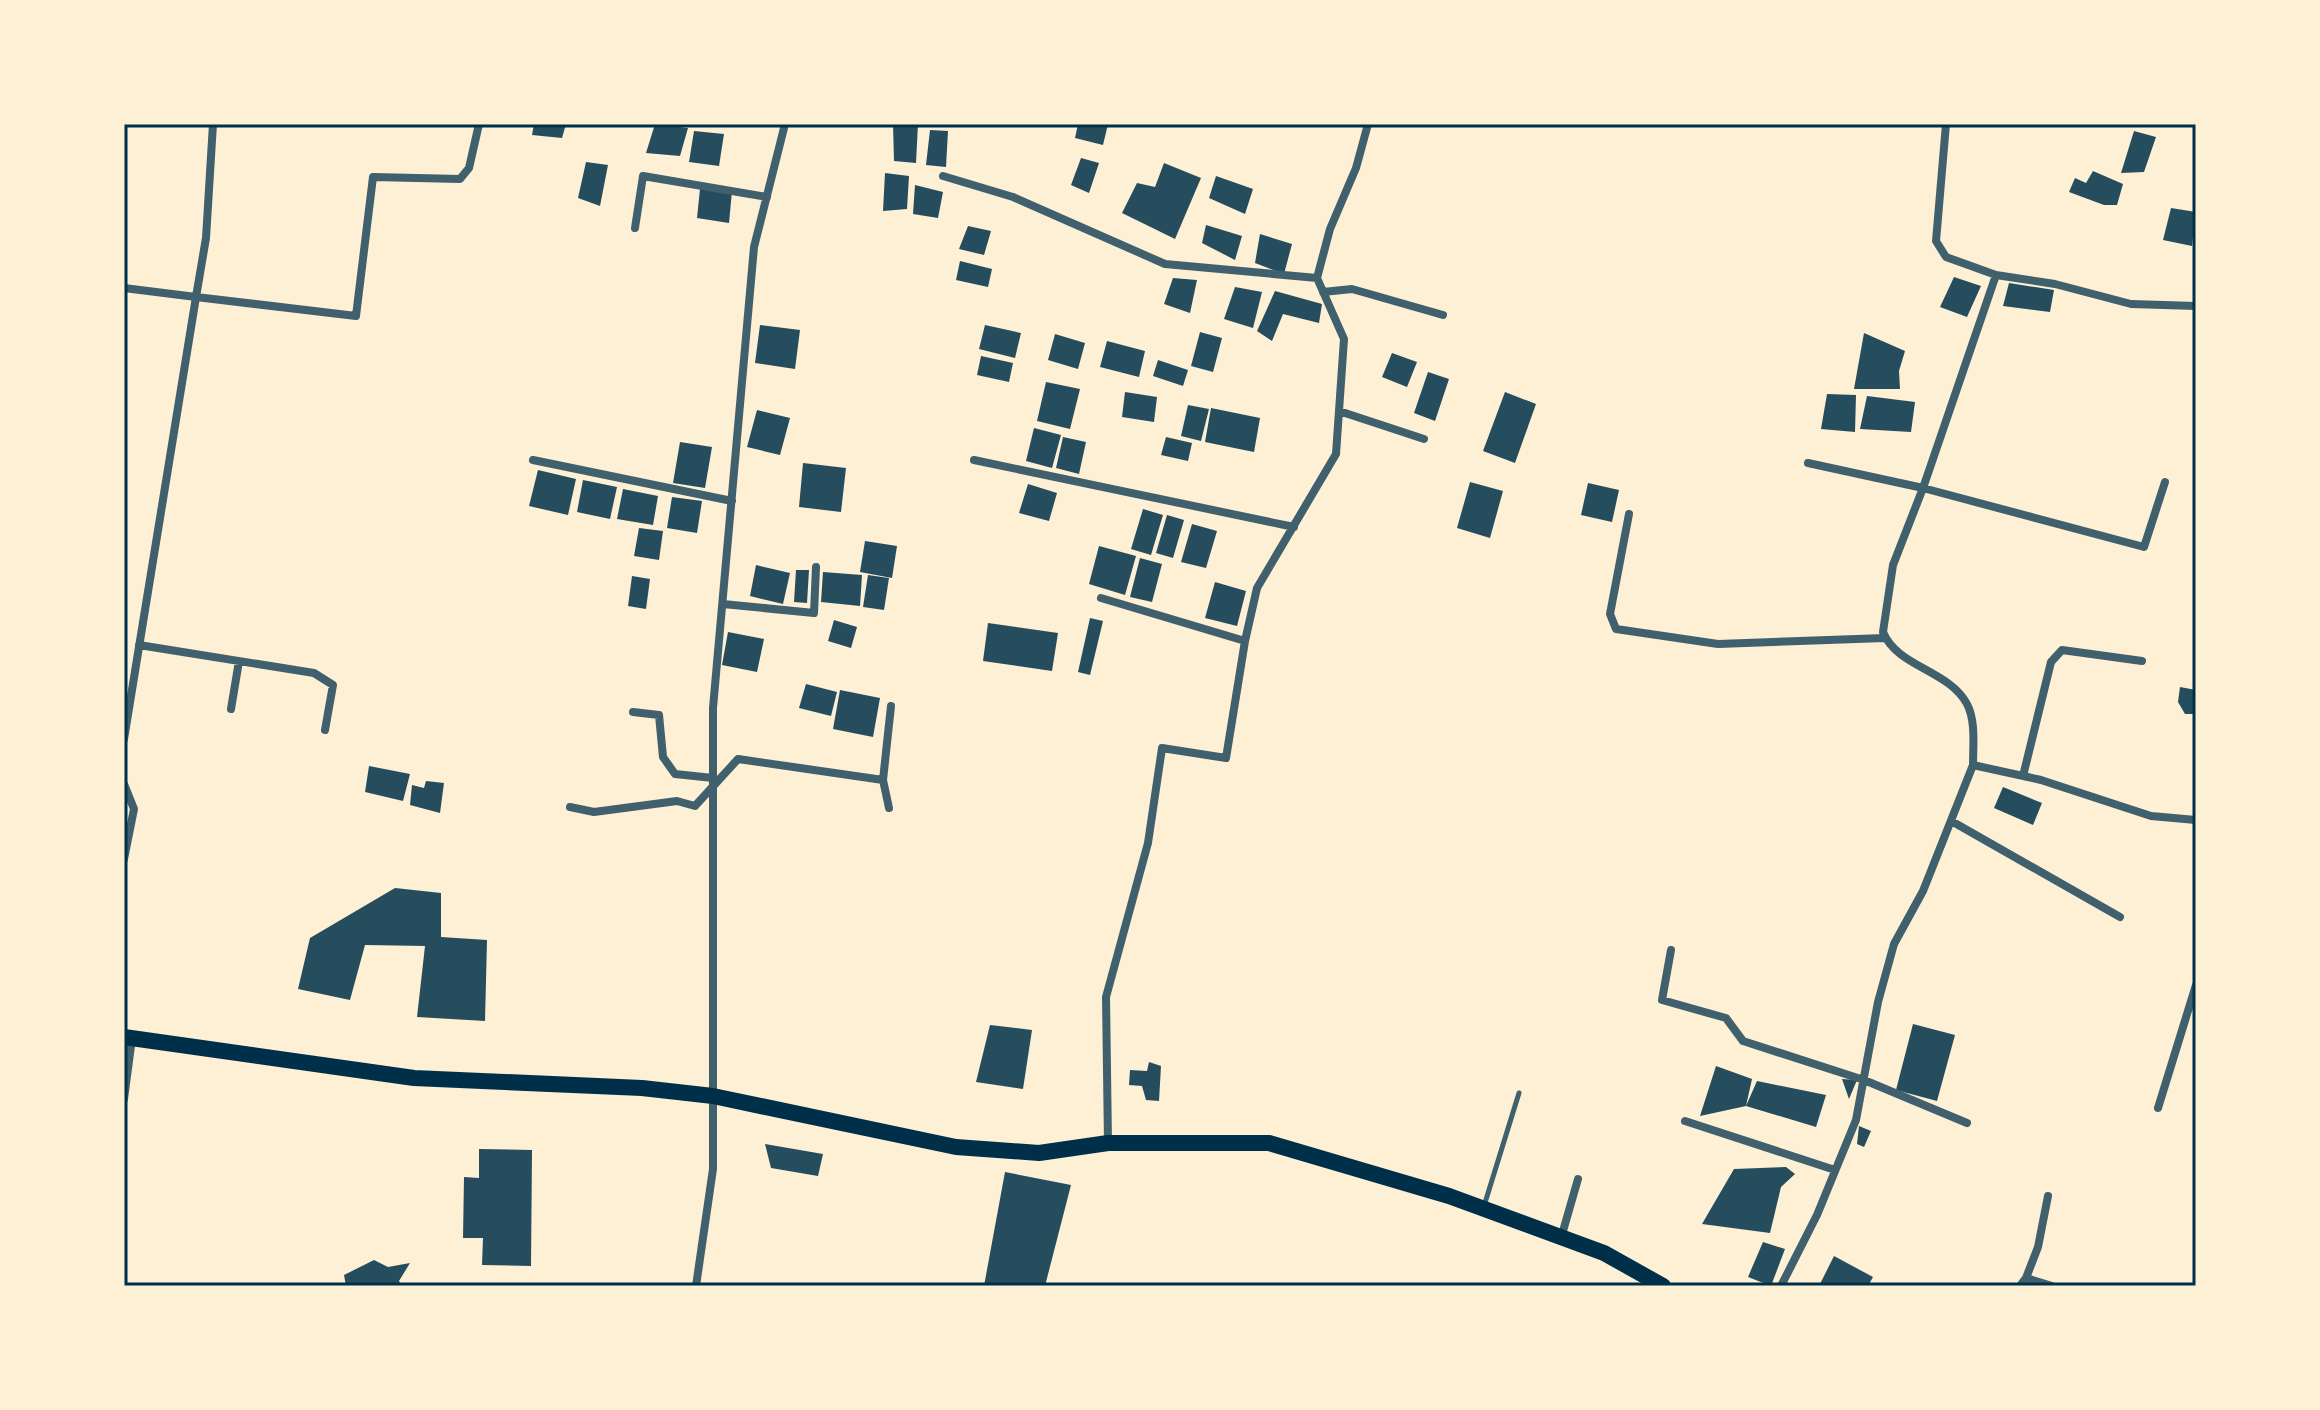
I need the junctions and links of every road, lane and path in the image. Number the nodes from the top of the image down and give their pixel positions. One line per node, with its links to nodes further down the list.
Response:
1 (213, 124): 13 (street)
2 (479, 124): 13 (street)
3 (785, 124): 7 (street)
4 (1368, 124): 10 (street)
5 (1946, 124): 9 (street)
6 (943, 176): 10 (street)
7 (767, 197): 8 (street); 23 (street)
8 (635, 228)
9 (1996, 275): 14 (street); 22 (street)
10 (1317, 278): 12 (street)
11 (124, 288): 13 (street)
12 (1323, 292): 15 (street); 16 (street)
13 (196, 297): 31 (street)
14 (2196, 306)
15 (1443, 315)
16 (1339, 411): 17 (street); 25 (street)
17 (1424, 439)
18 (533, 460): 23 (street)
19 (974, 460): 25 (street)
20 (1808, 463): 22 (street)
21 (2165, 482): 22 (street)
22 (1923, 488): 29 (street)
23 (732, 501): 28 (street)
24 (1629, 514): 29 (street)
25 (1294, 527): 30 (street)
26 (816, 567): 28 (street)
27 (1101, 598): 30 (street)
28 (723, 604): 42 (street)
29 (1885, 638): 39 (street)
30 (1245, 641): 60 (street)
31 (139, 645): 32 (street); 38 (street)
32 (239, 661): 35 (street); 37 (street)
33 (2142, 661): 40 (street)
34 (891, 706): 41 (street)
35 (231, 709)
36 (633, 712): 42 (street)
37 (325, 730)
38 (124, 739)
39 (1973, 765): 40 (street); 47 (street)
40 (2023, 776): 46 (street)
41 (883, 780): 42 (street); 45 (street)
42 (712, 782): 44 (street); 55 (street)
43 (124, 784): 48 (street)
44 (570, 807)
45 (889, 808)
46 (2196, 820)
47 (1953, 822): 49 (street); 53 (street)
48 (124, 859)
49 (2120, 917)
50 (1671, 950): 53 (street)
51 (2196, 985): 57 (street)
52 (128, 1037): 55 (highway); 56 (street)
53 (1864, 1080): 59 (street); 61 (street)
54 (1519, 1093): 64 (lane)
55 (713, 1096): 60 (highway); 67 (street)
56 (124, 1099)
57 (2158, 1108)
58 (1685, 1121): 61 (street)
59 (1967, 1123)
60 (1108, 1143): 64 (highway)
61 (1835, 1170): 69 (street)
62 (1578, 1179): 65 (street)
63 (2048, 1196): 66 (street)
64 (1483, 1209): 65 (highway)
65 (1561, 1238): 68 (highway)
66 (2023, 1282): 70 (street)
67 (696, 1286)
68 (1663, 1286)
69 (1781, 1286)
70 (2052, 1286)

